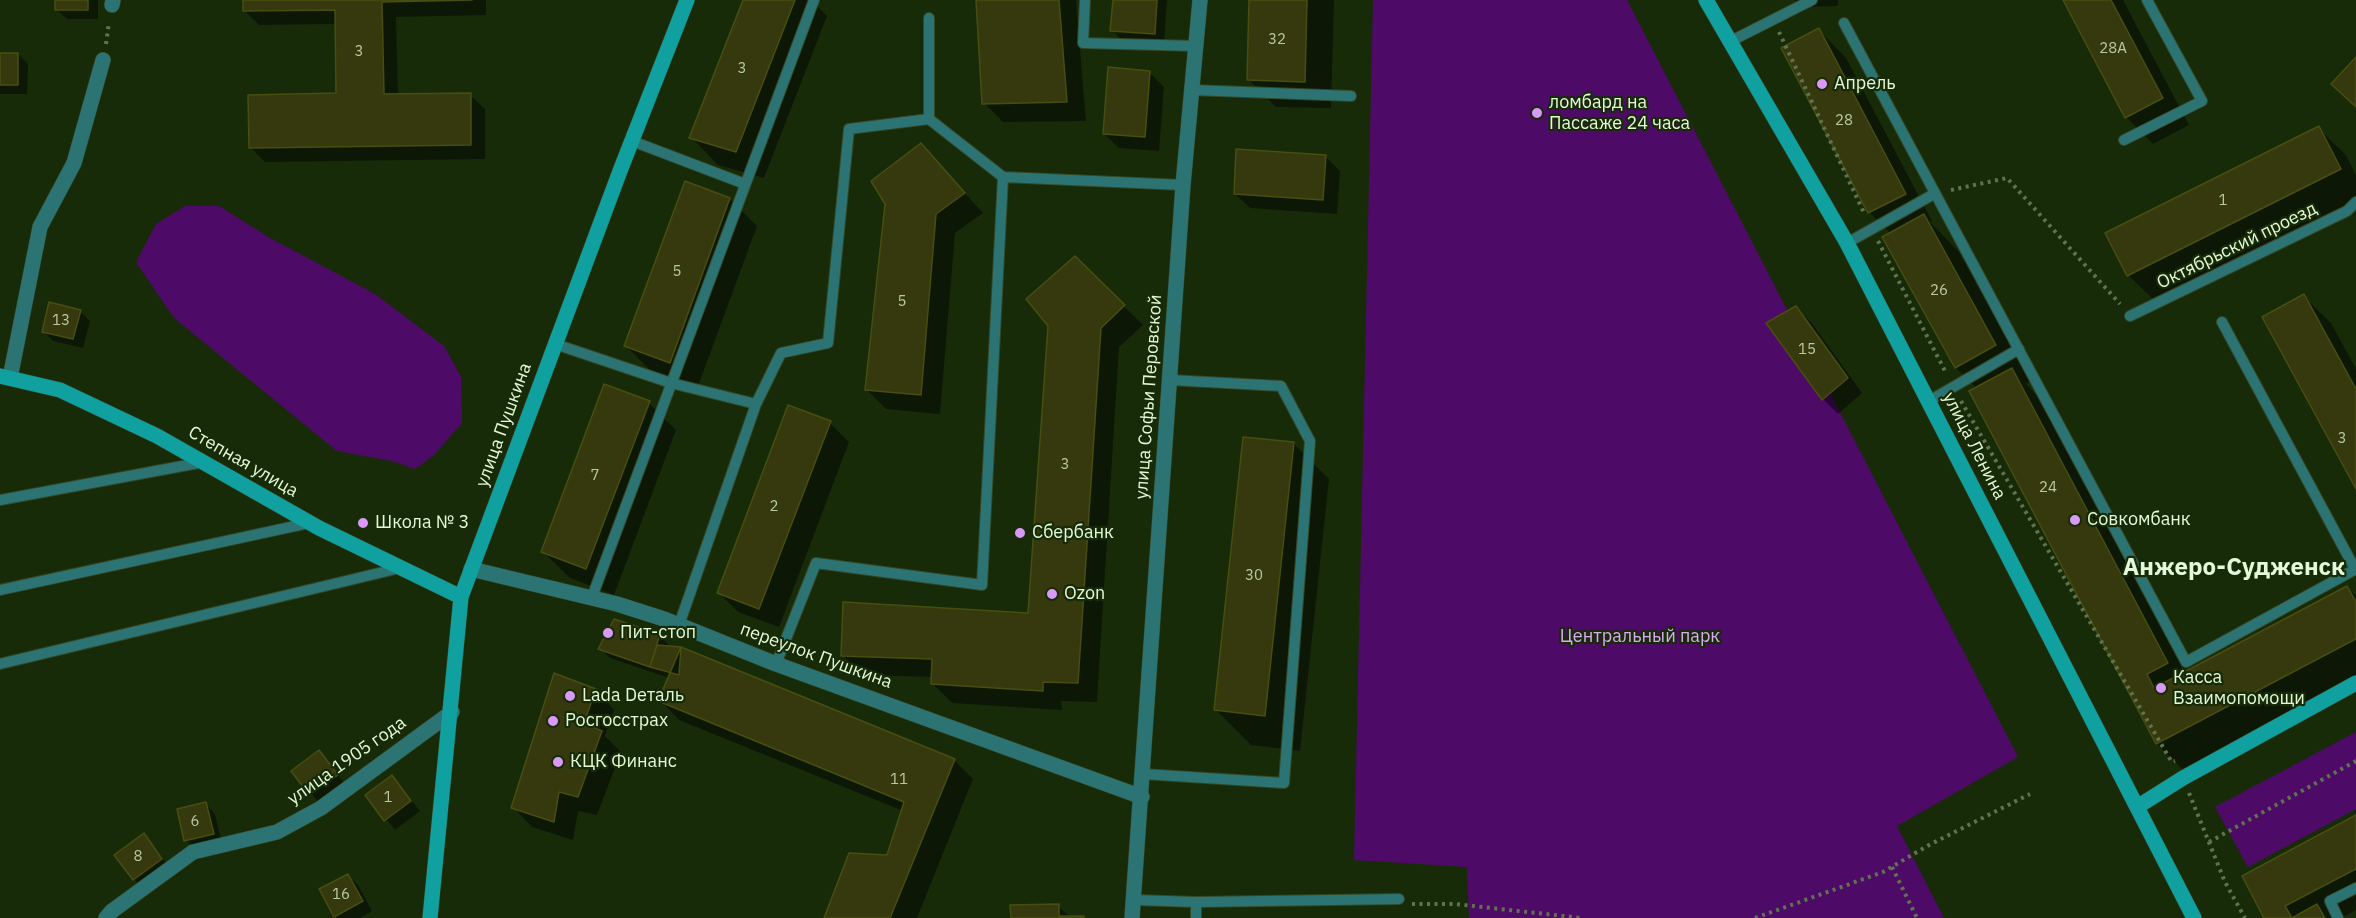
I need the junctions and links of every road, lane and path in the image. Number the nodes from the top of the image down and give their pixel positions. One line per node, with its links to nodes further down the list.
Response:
1 (687, 0): 18 (main road, улица Пушкина)
2 (814, 0): 20 (lane)
3 (1085, 0): 12 (lane)
4 (1200, 0): 12 (street, улица Софьи Перовской)
5 (1706, 0): 11 (main road, улица Ленина)
6 (1812, 0): 11 (lane)
7 (2147, 0): 17 (lane)
8 (112, 2): 13 (path)
9 (929, 18): 16 (lane)
10 (1844, 23): 22 (lane)
11 (1731, 41): 24 (main road, улица Ленина)
12 (1196, 46): 14 (street, улица Софьи Перовской)
13 (103, 60): 29 (street)
14 (1192, 90): 15 (lane); 21 (street, улица Софьи Перовской)
15 (1351, 96)
16 (929, 119): 19 (lane); 33 (lane)
17 (2124, 140)
18 (632, 141): 20 (lane); 27 (main road, улица Пушкина)
19 (1004, 177): 21 (lane); 45 (lane)
20 (745, 184): 31 (lane)
21 (1183, 185): 30 (street, улица Софьи Перовской)
22 (1934, 194): 24 (lane); 25 (path); 28 (lane)
23 (2356, 202): 25 (lane, Октябрьский проезд)
24 (1847, 243): 32 (main road, улица Ленина)
25 (2130, 316)
26 (2222, 322): 39 (lane)
27 (555, 344): 31 (lane); 38 (main road, улица Пушкина)
28 (2019, 349): 32 (lane); 39 (lane)
29 (5, 377): 34 (main road, Степная улица)
30 (1170, 380): 50 (street, улица Софьи Перовской); 50 (lane)
31 (671, 383): 33 (lane); 42 (lane)
32 (1929, 402): 54 (main road, улица Ленина)
33 (756, 404): 43 (lane)
34 (204, 462): 35 (lane); 36 (main road, Степная улица)
35 (0, 500)
36 (309, 523): 37 (main road, Степная улица); 40 (lane)
37 (400, 568): 41 (main road, Степная улица); 44 (lane)
38 (471, 569): 41 (main road, улица Пушкина); 42 (street, переулок Пушкина)
39 (2356, 569)
40 (0, 590)
41 (461, 597): 47 (main road, улица Пушкина)
42 (592, 597): 43 (street, переулок Пушкина)
43 (679, 625): 45 (street, переулок Пушкина)
44 (0, 664)
45 (776, 664): 53 (street, переулок Пушкина)
46 (2356, 684): 51 (main road)
47 (452, 712): 61 (street, улица 1905 года); 62 (main road, улица Пушкина)
48 (2356, 761): 55 (path)
49 (2172, 762): 51 (path)
50 (1143, 774): 53 (street, улица Софьи Перовской)
51 (2183, 778): 54 (main road); 55 (path)
52 (2030, 794): 56 (path)
53 (1142, 796): 58 (street, улица Софьи Перовской)
54 (2137, 807): 68 (main road, улица Ленина)
55 (2209, 842): 69 (path)
56 (1892, 867): 66 (path); 67 (path)
57 (2356, 888): 70 (lane)
58 (1135, 900): 59 (lane); 63 (street, улица Софьи Перовской)
59 (1196, 902): 60 (lane); 64 (lane)
60 (1401, 902): 65 (path)
61 (106, 918)
62 (430, 918)
63 (1132, 918)
64 (1196, 918)
65 (1582, 918)
66 (1755, 918)
67 (1917, 918)
68 (2194, 918)
69 (2245, 918)
70 (2338, 918)

